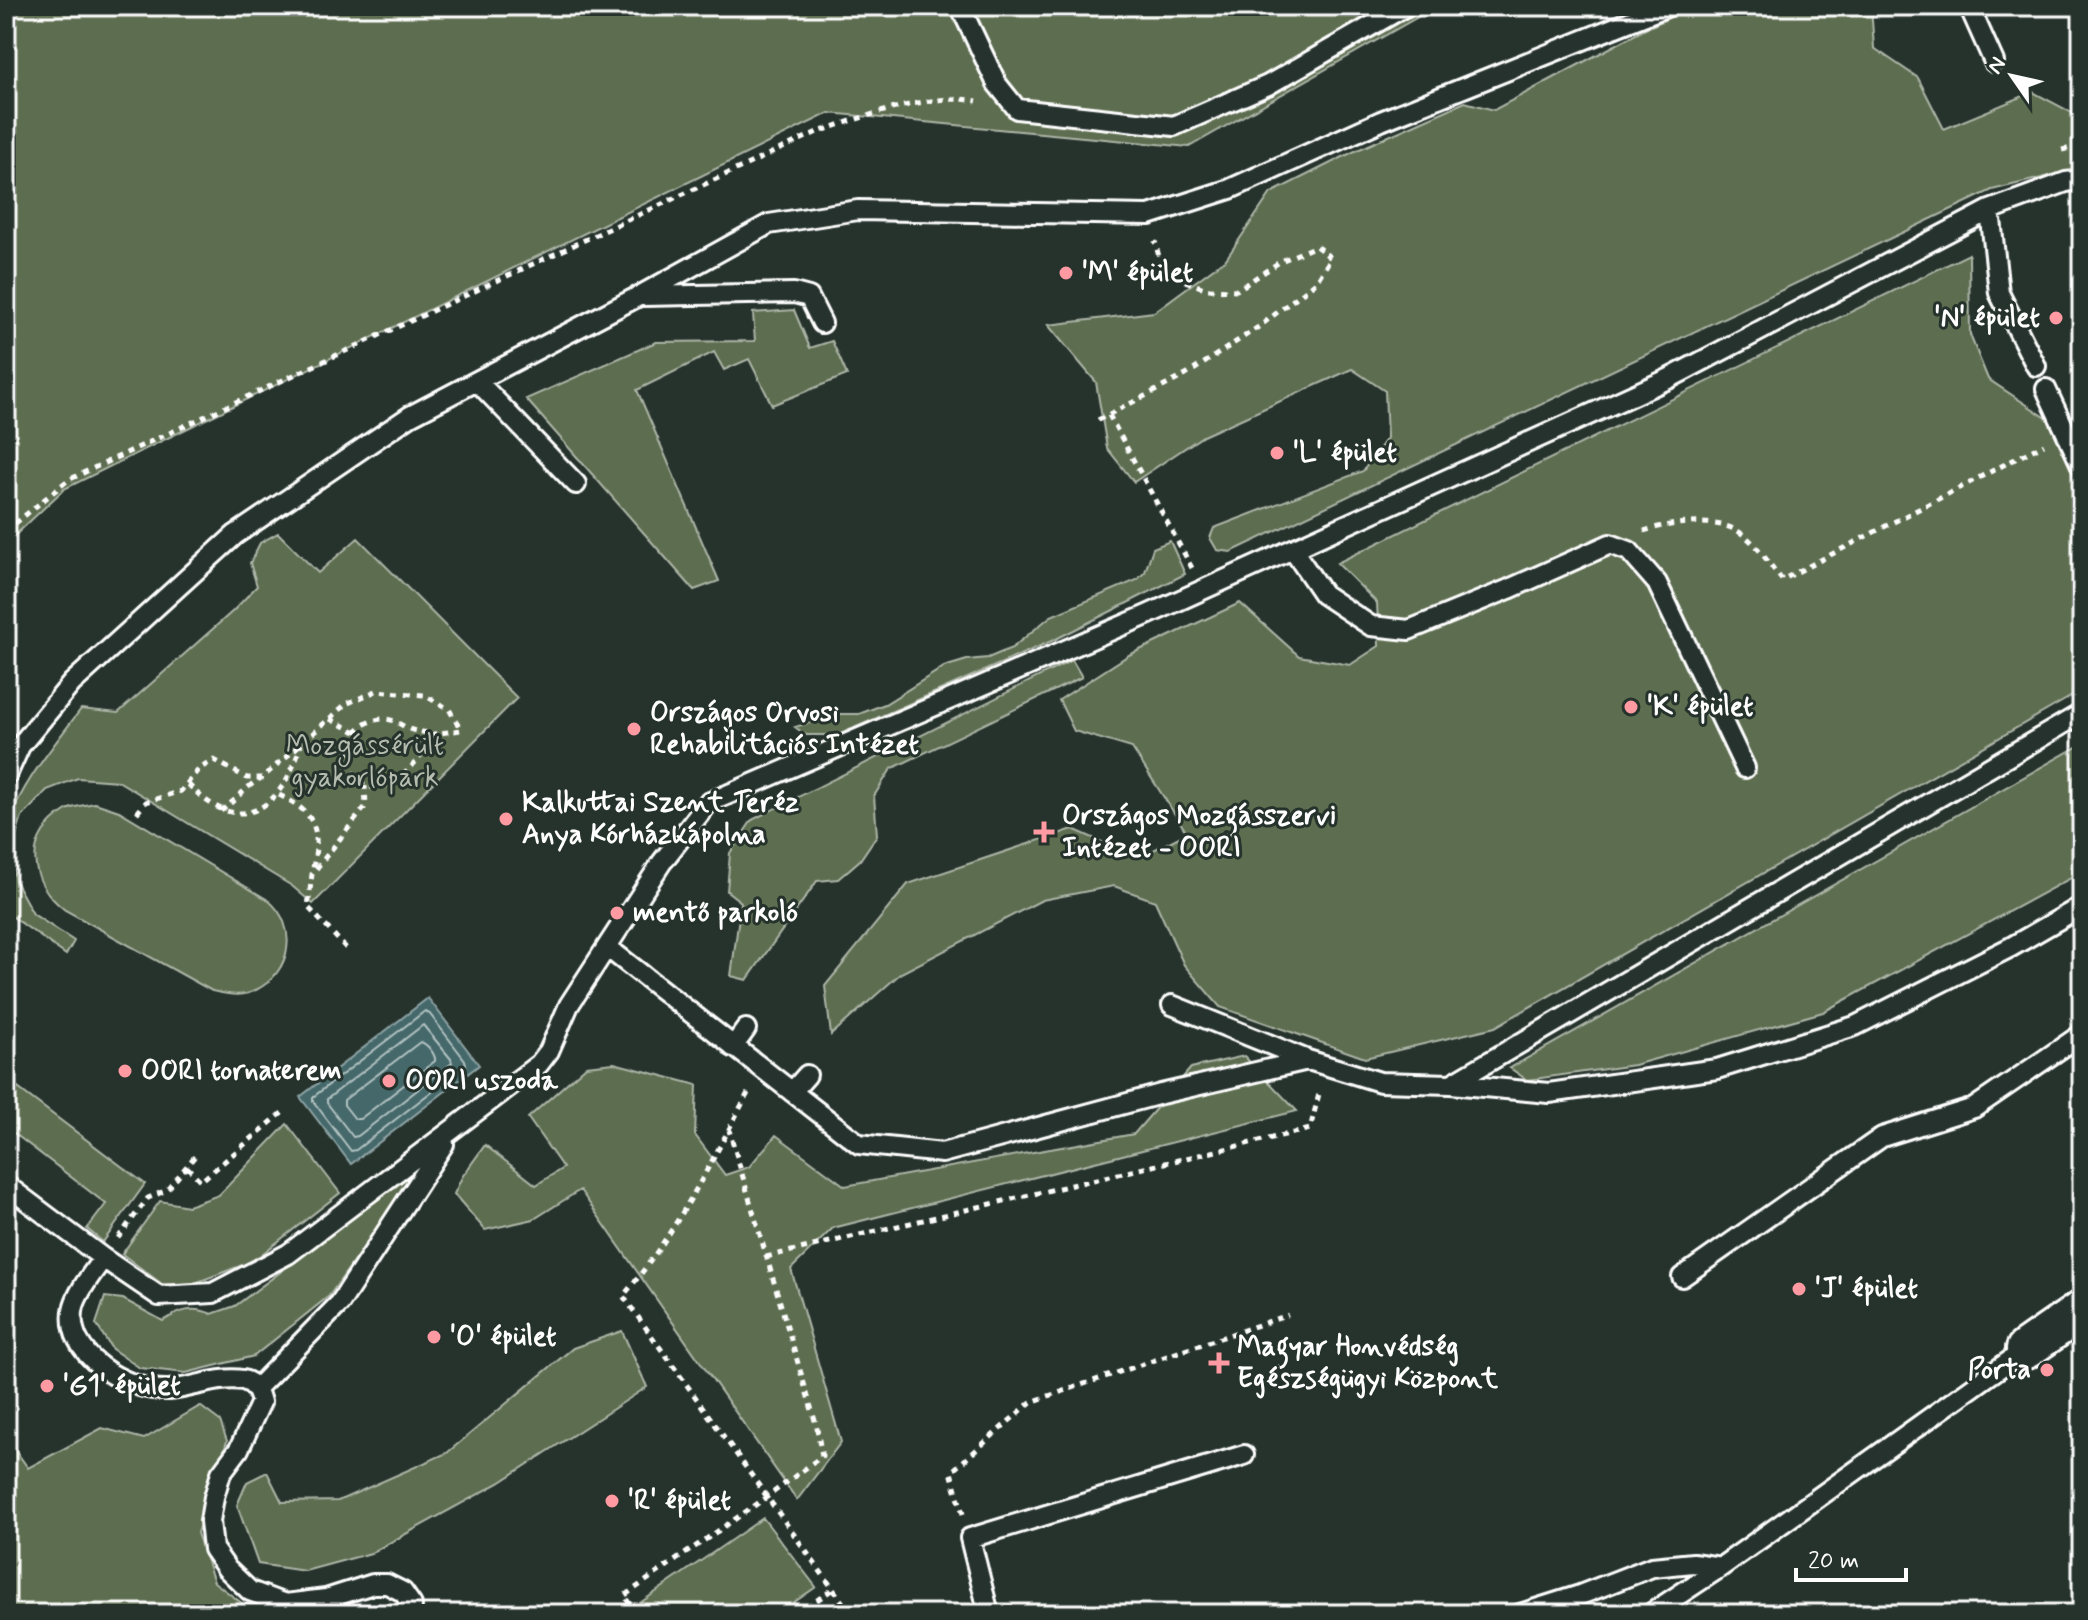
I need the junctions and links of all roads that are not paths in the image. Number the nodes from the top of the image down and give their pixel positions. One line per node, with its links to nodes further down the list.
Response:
1 (960, 6): 2 (lane)
2 (1406, 6)
3 (1668, 6): 8 (lane)
4 (1969, 6): 5 (lane)
5 (1994, 62)
6 (2082, 180): 7 (lane)
7 (1990, 210): 10 (lane); 15 (lane)
8 (639, 296): 9 (lane); 11 (lane)
9 (822, 323)
10 (2036, 366)
11 (477, 381): 14 (lane); 18 (lane)
12 (2046, 389): 13 (lane)
13 (2082, 467)
14 (576, 484)
15 (1293, 550): 17 (lane); 20 (lane)
16 (2082, 713): 27 (lane)
17 (1745, 768)
18 (6, 777)
19 (2082, 906): 27 (lane)
20 (608, 948): 24 (lane); 29 (lane)
21 (1172, 1005): 25 (lane)
22 (746, 1029): 24 (lane)
23 (2082, 1034): 32 (lane)
24 (733, 1047): 28 (lane)
25 (1308, 1060): 27 (lane); 28 (lane)
26 (807, 1075): 28 (lane)
27 (1451, 1084)
28 (792, 1092)
29 (452, 1131): 31 (lane); 35 (lane)
30 (6, 1185): 31 (lane)
31 (103, 1258): 35 (lane)
32 (1682, 1277)
33 (2082, 1310): 34 (street)
34 (2026, 1349): 37 (lane)
35 (257, 1388): 38 (lane)
36 (1244, 1455): 39 (lane)
37 (1721, 1567): 40 (lane); 41 (lane)
38 (411, 1614)
39 (989, 1614)
40 (1520, 1614)
41 (1650, 1614)

